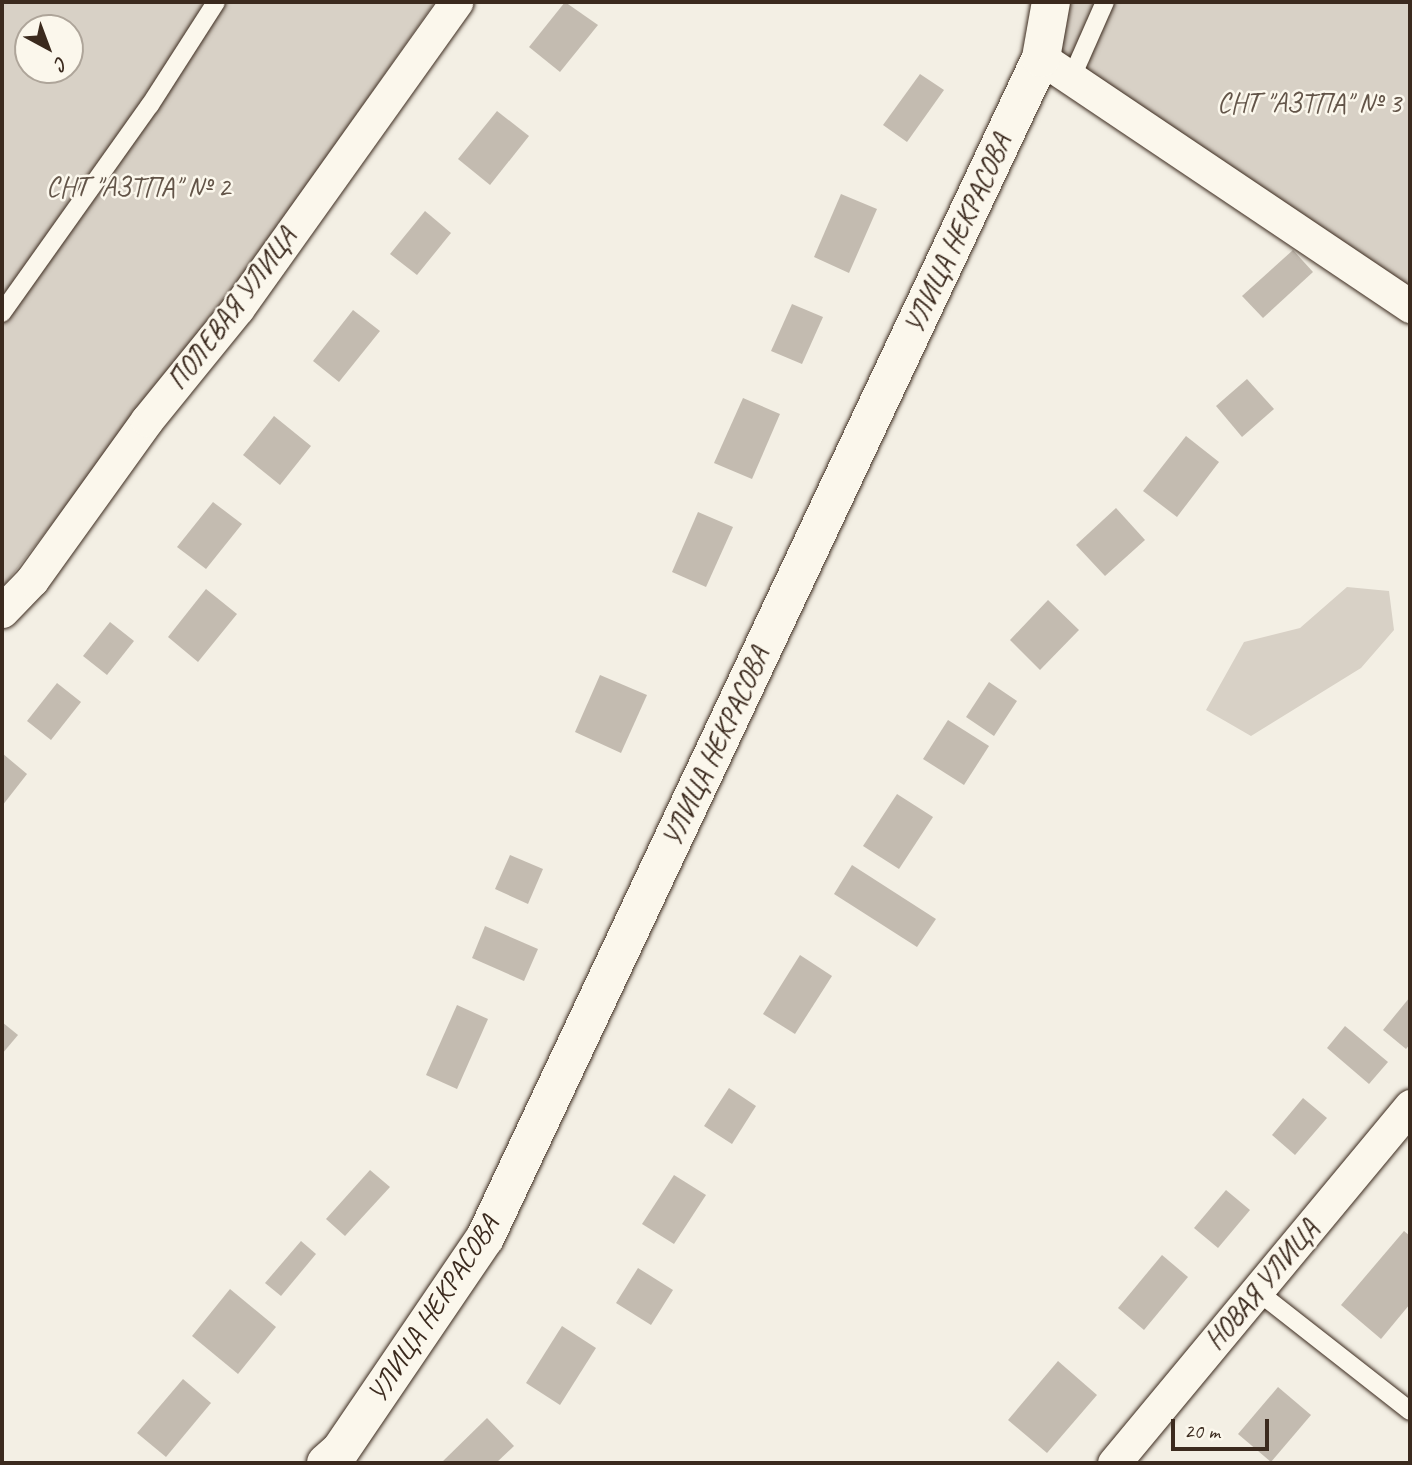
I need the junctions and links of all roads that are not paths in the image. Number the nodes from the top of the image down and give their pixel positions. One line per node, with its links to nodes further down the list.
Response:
1 (216, 2): 7 (lane)
2 (456, 2): 8 (street, ПОЛЕВАЯ УЛИЦА)
3 (1051, 2): 5 (main road, УЛИЦА НЕКРАСОВА)
4 (1105, 2): 5 (lane)
5 (1056, 69): 6 (street); 12 (main road, УЛИЦА НЕКРАСОВА)
6 (1410, 306)
7 (2, 313)
8 (2, 611)
9 (1410, 1106): 10 (street, НОВАЯ УЛИЦА)
10 (1257, 1291): 11 (lane); 13 (street, НОВАЯ УЛИЦА)
11 (1410, 1411)
12 (326, 1463)
13 (1114, 1463)

